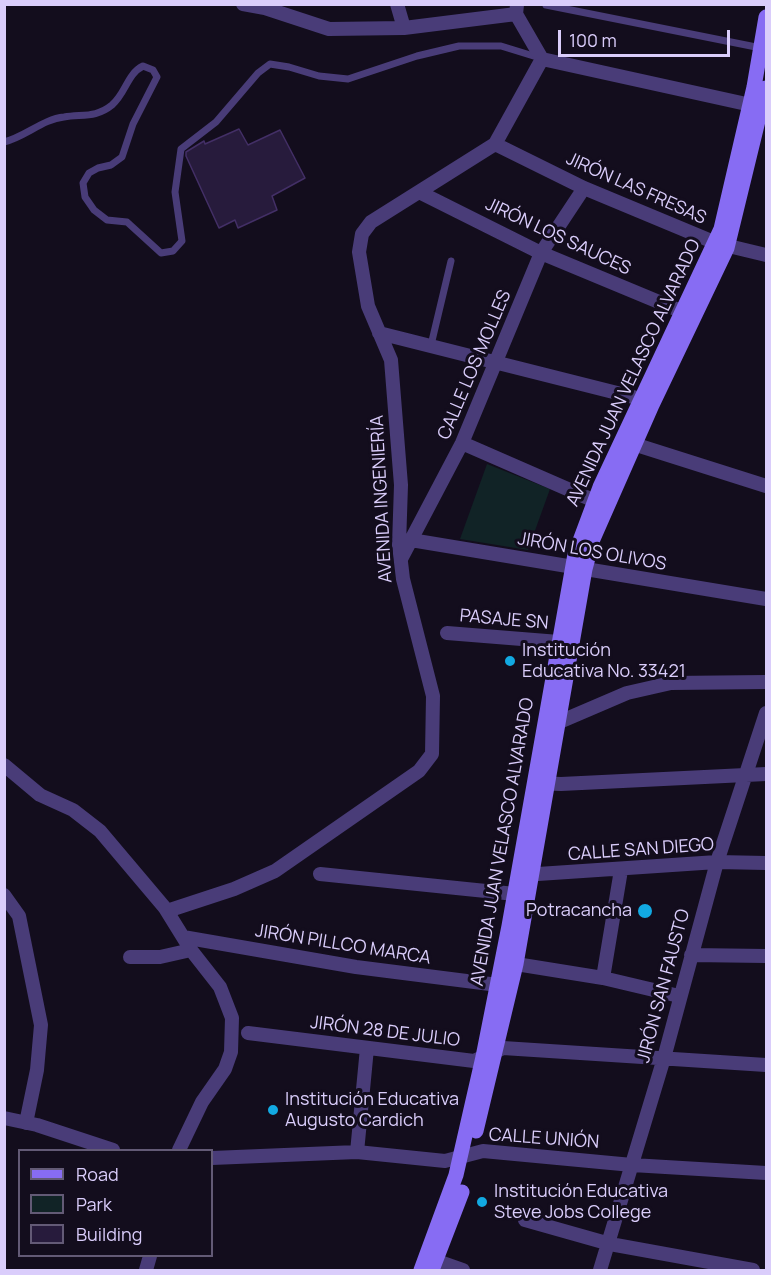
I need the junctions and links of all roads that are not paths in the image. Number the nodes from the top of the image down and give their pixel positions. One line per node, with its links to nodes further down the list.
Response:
1 (243, 4): 7 (street)
2 (396, 4): 7 (street)
3 (546, 5): 8 (lane)
4 (516, 9): 5 (street); 9 (street)
5 (485, 10): 7 (street)
6 (766, 17): 8 (street, AVENIDA JUAN VELASCO ALVARADO)
7 (404, 28)
8 (761, 48): 11 (street, AVENIDA JUAN VELASCO ALVARADO)
9 (542, 59): 11 (street); 12 (lane); 13 (street, AVENIDA INGENIERÍA)
10 (766, 88): 11 (street, AVENIDA JUAN VELASCO ALVARADO)
11 (760, 107): 16 (street, AVENIDA JUAN VELASCO ALVARADO)
12 (4, 142)
13 (495, 144): 14 (street, JIRÓN LAS FRESAS); 15 (street, AVENIDA INGENIERÍA)
14 (584, 188): 16 (street, JIRÓN LAS FRESAS); 17 (street, CALLE LOS MOLLES)
15 (419, 192): 17 (street, JIRÓN LOS SAUCES); 21 (street, AVENIDA INGENIERÍA)
16 (721, 245): 18 (street, JIRÓN LAS FRESAS); 20 (street, AVENIDA JUAN VELASCO ALVARADO); 26 (street, AVENIDA JUAN VELASCO ALVARADO)
17 (541, 253): 20 (street, JIRÓN LOS SAUCES); 23 (street, CALLE LOS MOLLES)
18 (766, 255)
19 (451, 261): 22 (lane)
20 (683, 312): 24 (street, AVENIDA JUAN VELASCO ALVARADO)
21 (379, 333): 22 (street); 30 (street, AVENIDA INGENIERÍA)
22 (431, 345): 23 (street)
23 (498, 361): 24 (street); 25 (street, CALLE LOS MOLLES)
24 (641, 399): 26 (street, AVENIDA JUAN VELASCO ALVARADO)
25 (462, 443): 28 (street); 29 (street, CALLE LOS MOLLES)
26 (628, 443): 27 (street); 28 (street, AVENIDA JUAN VELASCO ALVARADO); 31 (street, AVENIDA JUAN VELASCO ALVARADO)
27 (766, 486)
28 (595, 501): 31 (street, AVENIDA JUAN VELASCO ALVARADO)
29 (411, 540): 30 (street, CALLE LOS MOLLES); 31 (street, JIRÓN LOS OLIVOS)
30 (401, 559): 49 (street, AVENIDA INGENIERÍA)
31 (578, 568): 32 (street, JIRÓN LOS OLIVOS); 34 (street, AVENIDA JUAN VELASCO ALVARADO); 37 (street, AVENIDA JUAN VELASCO ALVARADO)
32 (766, 599)
33 (447, 633): 34 (street, PASAJE SN)
34 (559, 642): 41 (street, AVENIDA JUAN VELASCO ALVARADO)
35 (766, 682): 37 (street)
36 (766, 713): 40 (street, JIRÓN SAN FAUSTO)
37 (557, 723): 41 (street, AVENIDA JUAN VELASCO ALVARADO)
38 (4, 765): 49 (street)
39 (766, 774): 40 (street)
40 (746, 775): 41 (street); 42 (street, JIRÓN SAN FAUSTO)
41 (540, 783): 46 (street, AVENIDA JUAN VELASCO ALVARADO)
42 (717, 862): 43 (street, CALLE SAN DIEGO); 44 (street, CALLE SAN DIEGO); 52 (street, JIRÓN SAN FAUSTO)
43 (766, 863)
44 (621, 870): 46 (street, CALLE SAN DIEGO); 56 (street)
45 (321, 874): 47 (street)
46 (524, 875): 47 (street, AVENIDA JUAN VELASCO ALVARADO); 55 (street, AVENIDA JUAN VELASCO ALVARADO)
47 (515, 894): 57 (street, AVENIDA JUAN VELASCO ALVARADO)
48 (4, 895): 65 (street)
49 (167, 911): 50 (street)
50 (183, 937): 51 (street); 57 (street, JIRÓN PILLCO MARCA)
51 (191, 950): 54 (street); 67 (street)
52 (691, 955): 53 (street); 58 (street, JIRÓN SAN FAUSTO)
53 (766, 956)
54 (130, 957)
55 (516, 964): 56 (street); 61 (street, AVENIDA JUAN VELASCO ALVARADO)
56 (603, 978): 58 (street)
57 (498, 985): 61 (street, AVENIDA JUAN VELASCO ALVARADO)
58 (679, 996): 62 (street, JIRÓN SAN FAUSTO)
59 (248, 1033): 60 (street, JIRÓN 28 DE JULIO)
60 (367, 1048): 61 (street, JIRÓN 28 DE JULIO); 68 (street)
61 (490, 1054): 62 (street, JIRÓN 28 DE JULIO); 69 (street, AVENIDA JUAN VELASCO ALVARADO)
62 (664, 1058): 63 (street, JIRÓN 28 DE JULIO); 71 (street, JIRÓN SAN FAUSTO)
63 (766, 1065)
64 (4, 1118): 65 (street)
65 (26, 1123): 66 (street)
66 (110, 1149)
67 (179, 1149)
68 (357, 1152): 69 (street, CALLE UNIÓN); 70 (street, CALLE UNIÓN)
69 (465, 1156): 71 (street, CALLE UNIÓN); 75 (street, AVENIDA JUAN VELASCO ALVARADO)
70 (213, 1158)
71 (632, 1165): 72 (street, CALLE UNIÓN); 74 (street, JIRÓN SAN FAUSTO)
72 (766, 1173)
73 (525, 1220): 74 (street)
74 (610, 1244): 77 (street, JIRÓN SAN FAUSTO); 78 (street)
75 (427, 1266): 76 (street)
76 (463, 1270)
77 (600, 1270)
78 (753, 1270)

